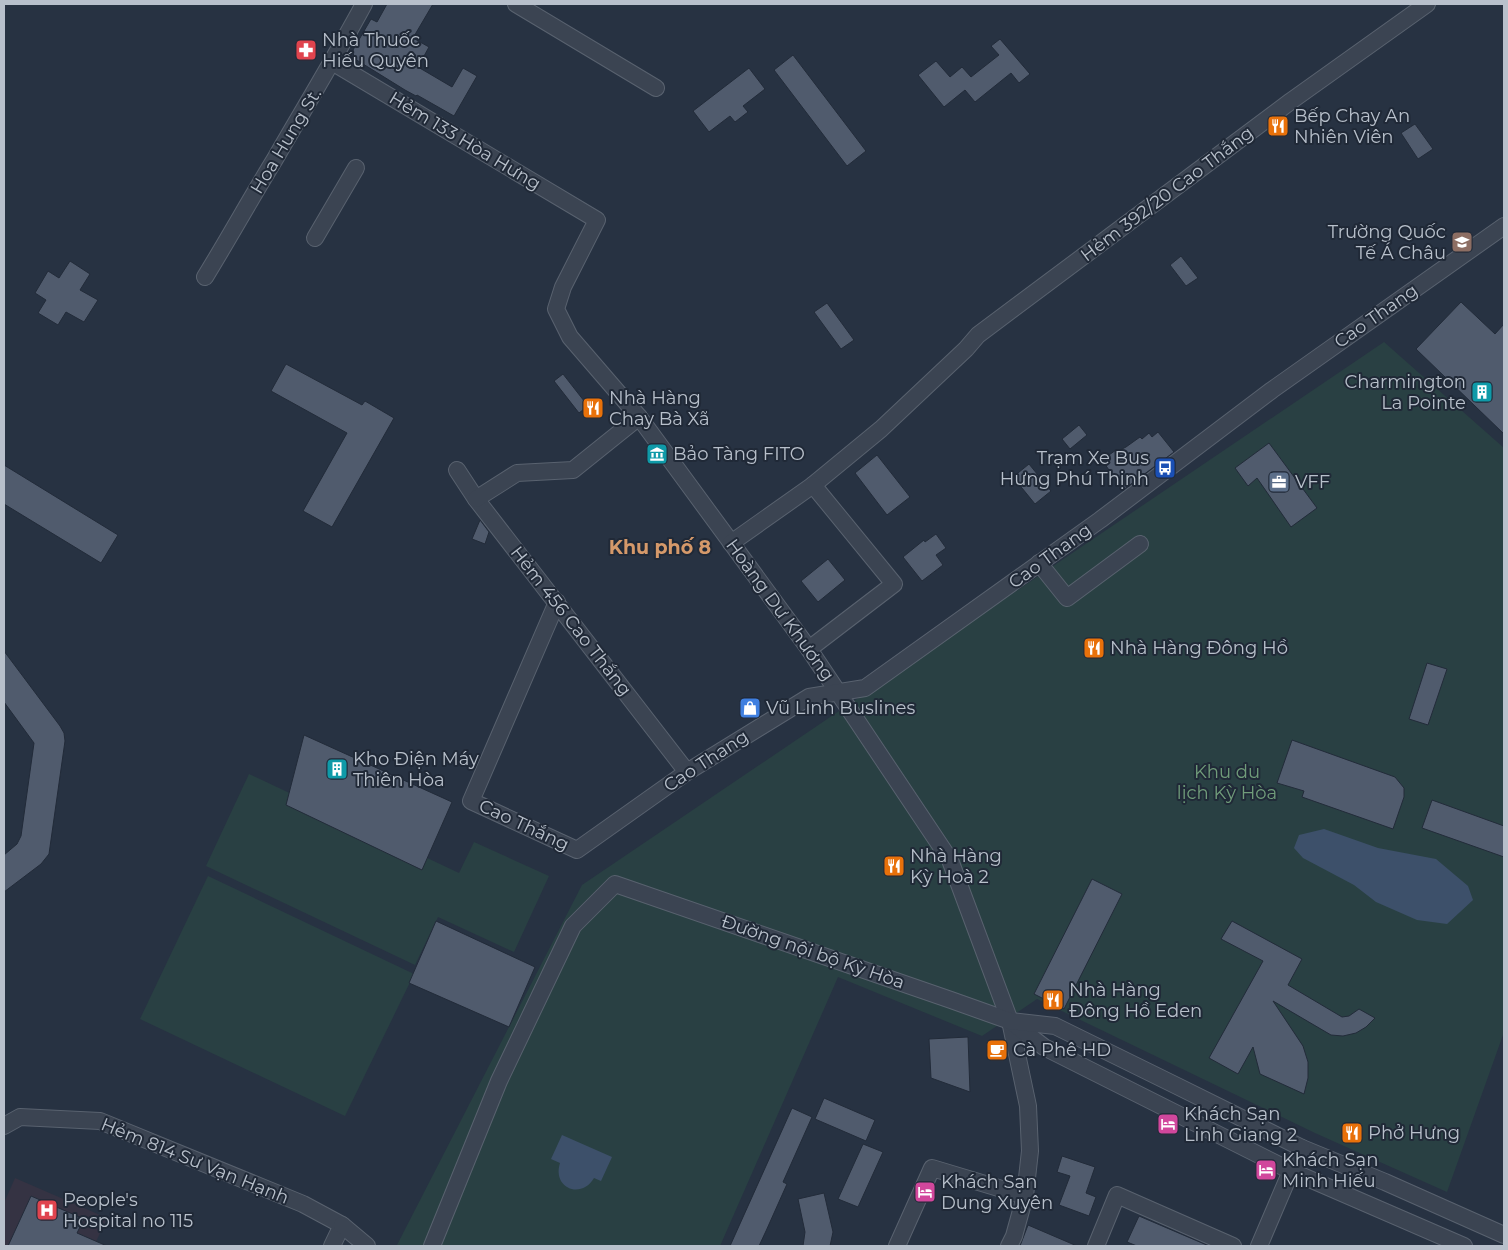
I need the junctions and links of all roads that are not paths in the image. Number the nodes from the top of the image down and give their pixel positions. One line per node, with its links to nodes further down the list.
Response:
1 (364, 4): 4 (street, Hoa Hung St.)
2 (1428, 4): 13 (street, Hẻm 392/20 Cao Thắng)
3 (521, 5): 5 (street)
4 (332, 62): 7 (street, Hẻm 133 Hòa Hưng); 10 (street, Hoa Hung St.)
5 (656, 88)
6 (356, 168): 9 (street)
7 (597, 220): 11 (street, Hoàng Dư Khương)
8 (1504, 226): 17 (street, Cao Thang)
9 (315, 238)
10 (205, 277)
11 (639, 417): 14 (street); 15 (street, Hoàng Dư Khương)
12 (457, 470): 14 (street, Hẻm 456 Cao Thắng)
13 (813, 485): 15 (street, Hẻm 392/20 Cao Thắng); 19 (street)
14 (476, 499): 18 (street, Hẻm 456 Cao Thắng)
15 (731, 543): 19 (street, Hoàng Dư Khương)
16 (1140, 544): 17 (street)
17 (1039, 563): 20 (street, Cao Thang)
18 (557, 602): 21 (street, Hẻm 456 Cao Thắng); 21 (street, Cao Thang)
19 (810, 649): 20 (street, Hoàng Dư Khương)
20 (838, 693): 21 (street, Cao Thang); 22 (street, Hoàng Dư Khương)
21 (687, 772)
22 (1010, 1021): 24 (street); 25 (street); 26 (street, Hoàng Dư Khương); 31 (street, Đường nội bộ Kỳ Hòa)
23 (4, 1126): 27 (street, Hẻm 814 Sư Vạn Hạnh)
24 (1302, 1148): 25 (street); 28 (street)
25 (1291, 1171): 36 (street); 37 (street)
26 (1025, 1196): 32 (street); 33 (street, Hoàng Dư Khương)
27 (342, 1225): 29 (street); 30 (street, Hẻm 814 Sư Vạn Hạnh)
28 (1504, 1235)
29 (332, 1246)
30 (367, 1246)
31 (432, 1246)
32 (897, 1246)
33 (1009, 1246)
34 (1096, 1246): 35 (street)
35 (1233, 1246)
36 (1259, 1246)
37 (1464, 1246)

